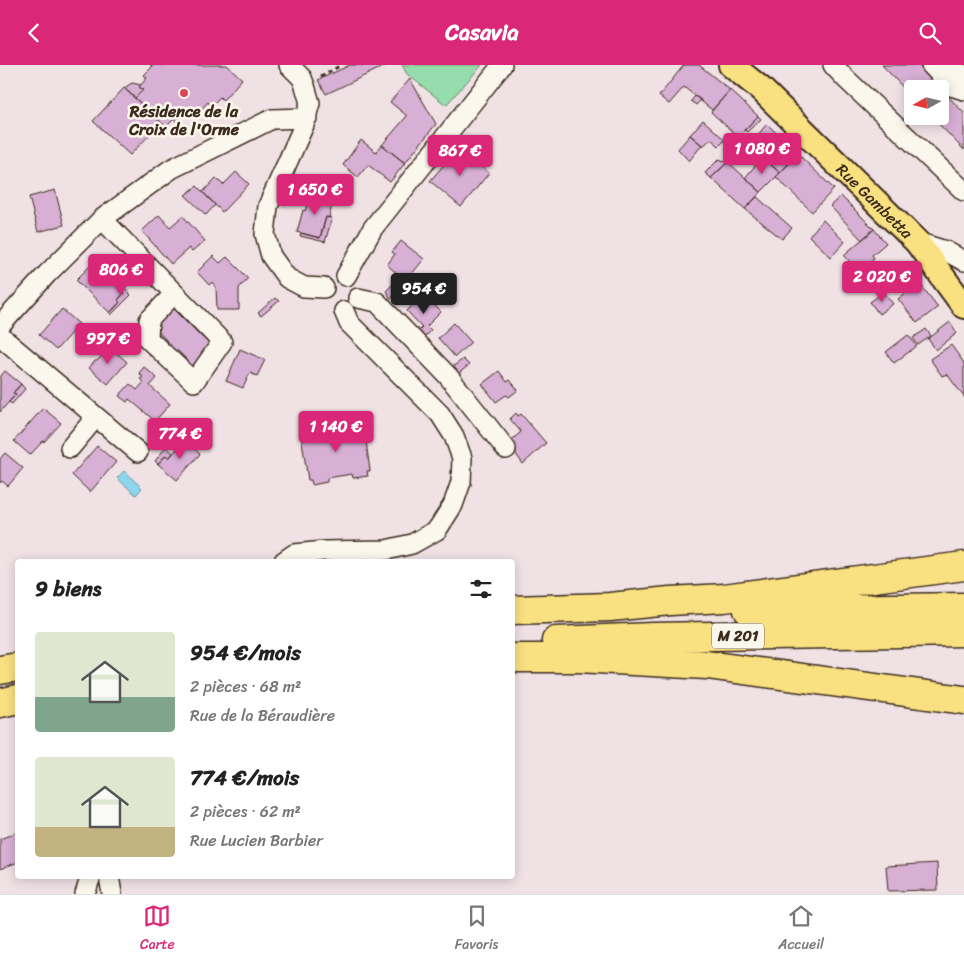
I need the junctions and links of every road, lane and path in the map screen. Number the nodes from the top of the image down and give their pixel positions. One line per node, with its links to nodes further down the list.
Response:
1 (289, 65): 9 (street)
2 (341, 65): 9 (path)
3 (502, 65): 16 (street)
4 (731, 65): 14 (main road, Rue Gambetta)
5 (833, 65): 12 (street)
6 (931, 65): 10 (street)
7 (952, 65): 8 (street)
8 (964, 77)
9 (305, 86): 11 (street)
10 (964, 90)
11 (307, 118): 13 (street); 17 (street)
12 (964, 191)
13 (102, 219): 18 (street); 22 (street)
14 (917, 242): 15 (street); 20 (main road, Rue Gambetta)
15 (964, 261)
16 (346, 276): 17 (street); 19 (street)
17 (324, 288): 21 (street)
18 (174, 293): 18 (street)
19 (358, 298): 21 (street); 26 (street)
20 (964, 305)
21 (344, 311): 28 (street)
22 (0, 326)
23 (0, 336): 24 (street)
24 (96, 417): 25 (street); 27 (street)
25 (70, 448)
26 (506, 449)
27 (138, 452)
28 (287, 559)
29 (964, 566): 30 (highway)
30 (610, 607): 31 (highway, M 201); 32 (highway, M 201)
31 (964, 607)
32 (515, 611)
33 (964, 632): 34 (highway, M 201)
34 (515, 643)
35 (515, 659): 39 (highway)
36 (15, 668): 37 (highway)
37 (0, 670)
38 (15, 700): 40 (highway)
39 (964, 700)
40 (0, 703)
41 (90, 879): 43 (street)
42 (110, 879): 44 (street)
43 (84, 894)
44 (112, 894)

